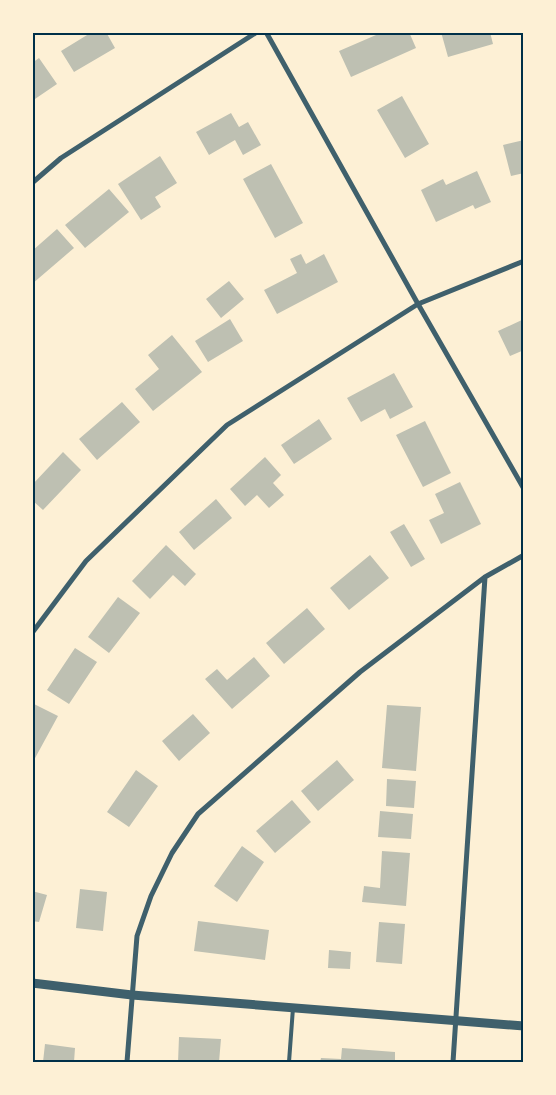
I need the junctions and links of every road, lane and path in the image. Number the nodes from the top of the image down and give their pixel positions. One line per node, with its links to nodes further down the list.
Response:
1 (257, 32): 3 (street)
2 (266, 32): 5 (street)
3 (32, 183)
4 (524, 261): 5 (street)
5 (418, 304): 6 (street); 9 (street)
6 (524, 489)
7 (524, 555): 8 (street)
8 (485, 577): 11 (street); 13 (street)
9 (32, 633)
10 (32, 983): 11 (street)
11 (132, 995): 12 (street); 15 (street)
12 (293, 1008): 13 (street); 16 (lane)
13 (456, 1021): 14 (street); 17 (street)
14 (524, 1026)
15 (127, 1062)
16 (289, 1062)
17 (453, 1062)

